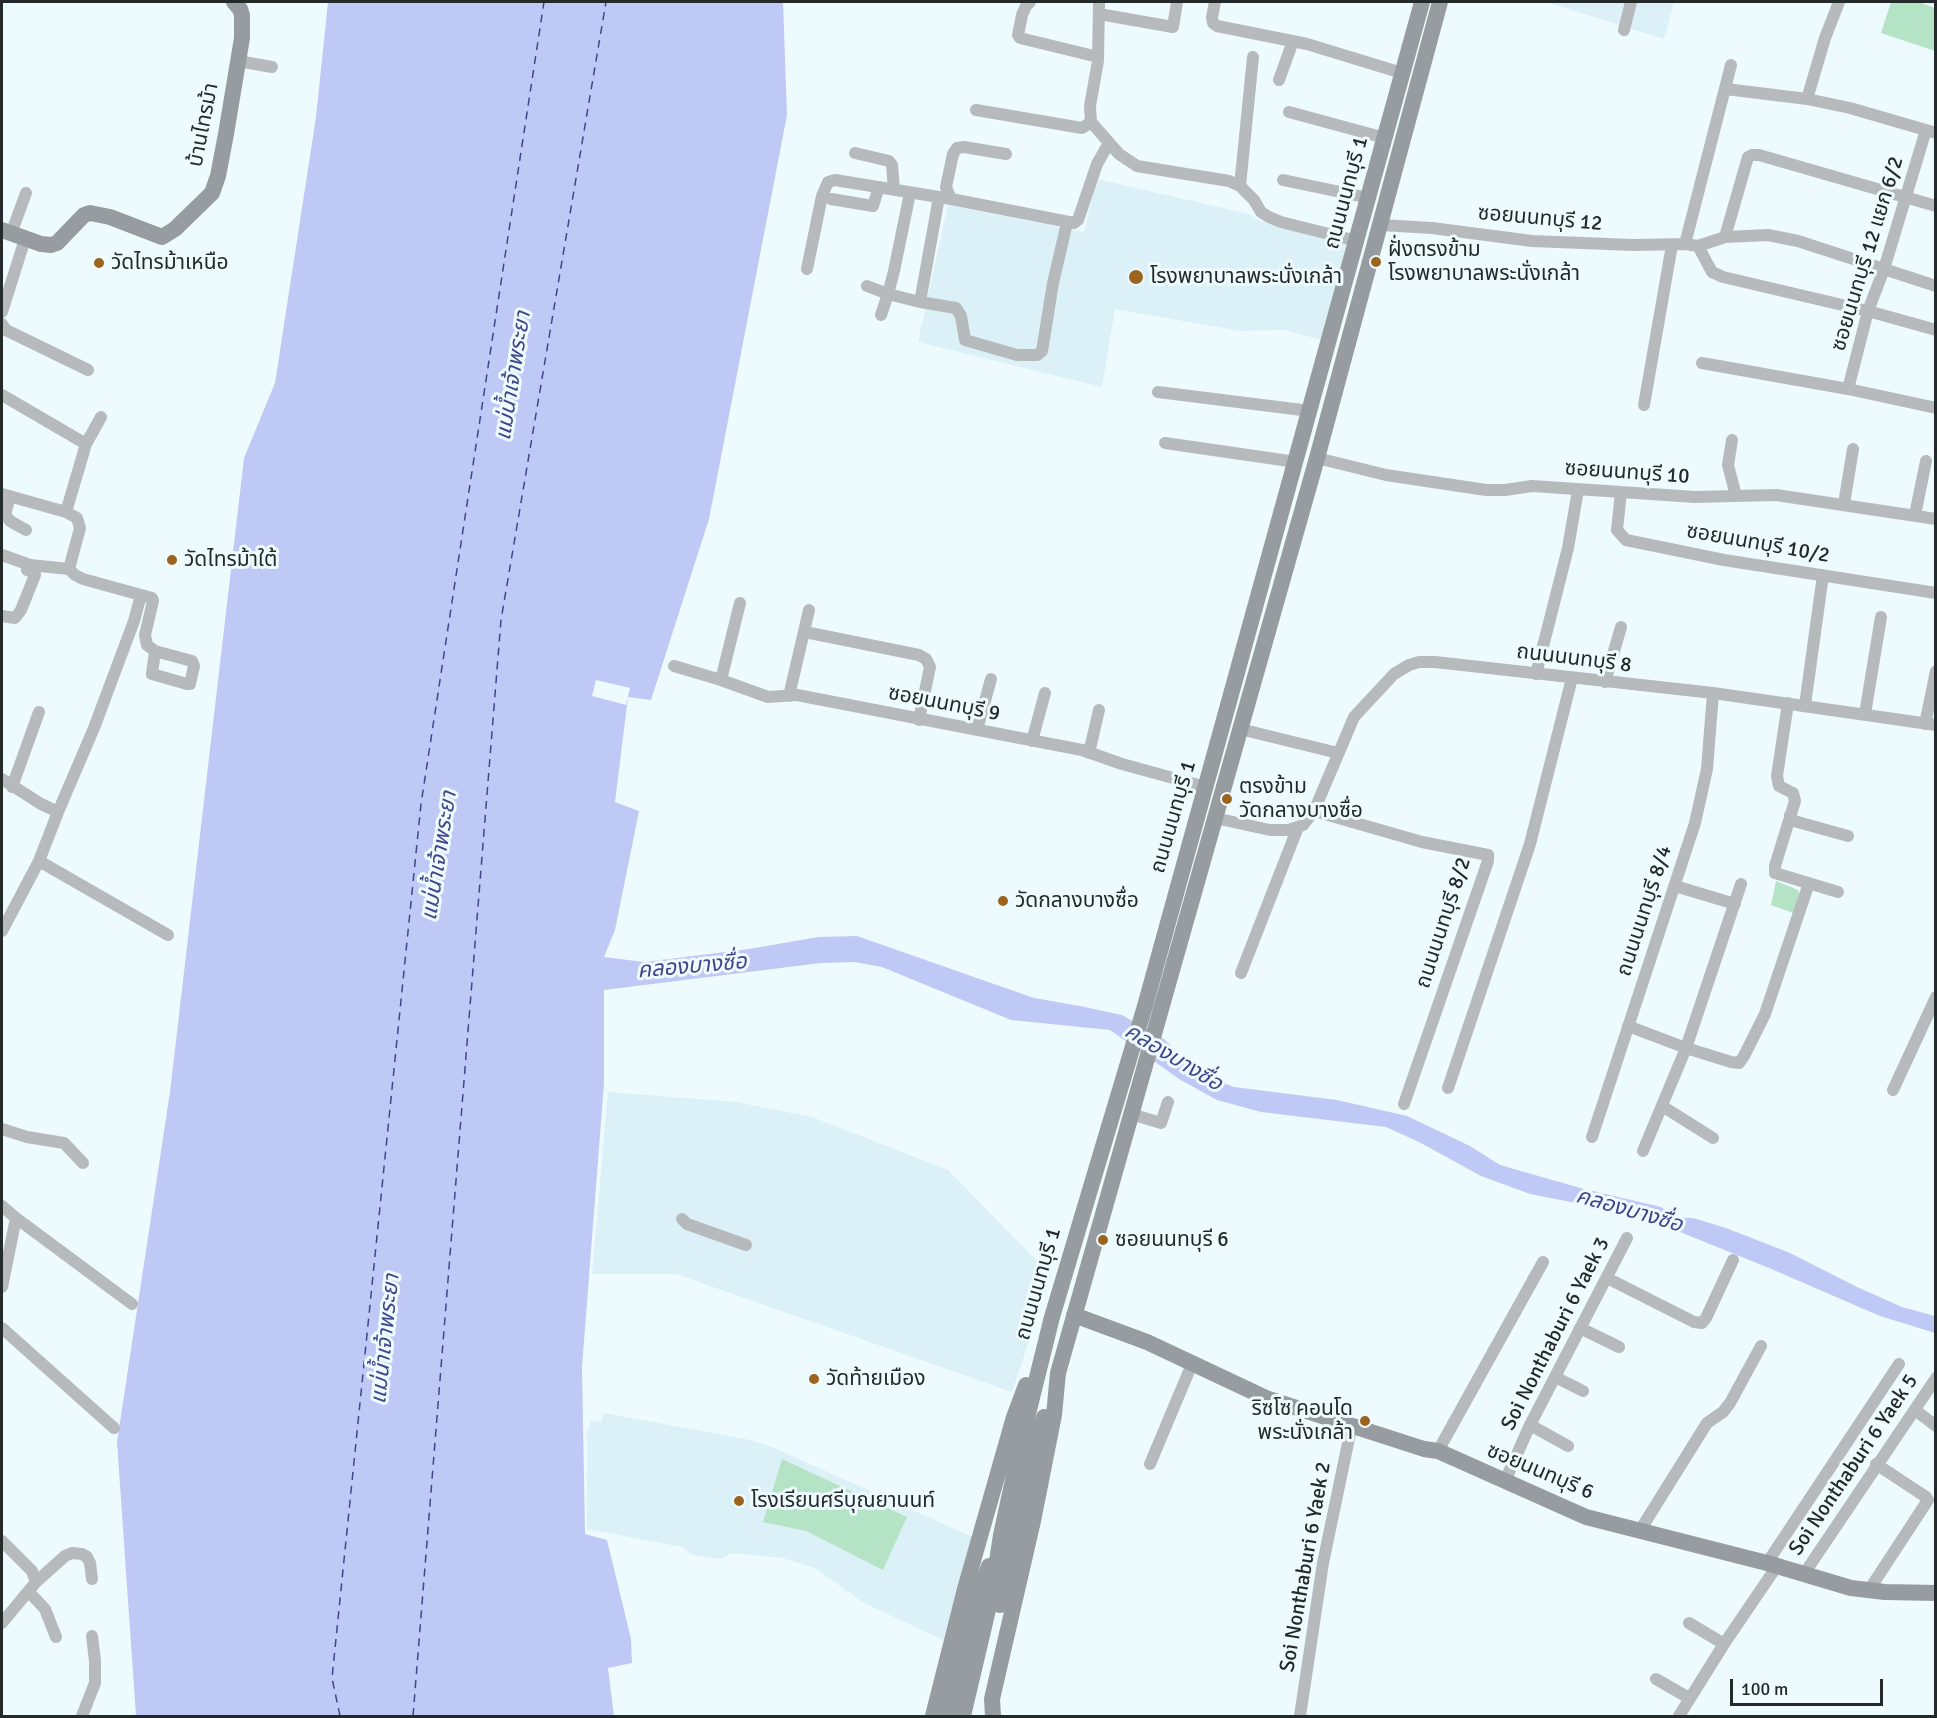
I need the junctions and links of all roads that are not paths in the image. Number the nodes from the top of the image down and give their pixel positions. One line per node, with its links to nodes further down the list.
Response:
1 (234, 2): 14 (main road, บ้านไทรม้า)
2 (1030, 2): 12 (street)
3 (1177, 2): 9 (street)
4 (1215, 2): 11 (street)
5 (1422, 2): 17 (main road, ถนนนนทบุรี 1)
6 (1440, 2): 41 (main road, ถนนนนทบุรี 1)
7 (1631, 2): 10 (street)
8 (1839, 2): 20 (street)
9 (1098, 5): 12 (street)
10 (1624, 30)
11 (1293, 41): 17 (street); 18 (street)
12 (1098, 57): 23 (street)
13 (1253, 57): 30 (street)
14 (238, 61): 16 (street); 42 (main road, บ้านไทรม้า)
15 (1731, 64): 19 (street)
16 (272, 67)
17 (1402, 72): 25 (main road, ถนนนนทบุรี 1)
18 (1279, 80)
19 (1726, 88): 20 (street); 45 (street)
20 (1807, 99): 24 (street)
21 (976, 110): 23 (street)
22 (1289, 112): 25 (street)
23 (1091, 122): 26 (street)
24 (1930, 132): 35 (street, ซอยนนทบุรี 12 แยก 6/2)
25 (1385, 138): 37 (main road, ถนนนนทบุรี 1)
26 (1109, 143): 30 (street); 40 (street)
27 (855, 153): 32 (street)
28 (1006, 154): 36 (street)
29 (1283, 180): 37 (street)
30 (1239, 186): 44 (street)
31 (879, 188): 32 (street); 38 (street); 46 (street)
32 (894, 190): 34 (street)
33 (26, 193): 42 (street)
34 (909, 193): 36 (street); 50 (street)
35 (1906, 197): 39 (street); 43 (street); 47 (street, ซอยนนทบุรี 12 แยก 6/2)
36 (945, 198): 40 (street); 51 (street)
37 (1369, 198): 44 (main road, ถนนนนทบุรี 1)
38 (831, 199)
39 (1935, 206)
40 (1067, 223): 51 (street)
41 (1380, 225): 45 (street, ซอยนนทบุรี 12); 70 (main road, ถนนนนทบุรี 1)
42 (12, 234): 53 (street)
43 (1725, 237): 45 (street, ซอยนนทบุรี 12); 47 (street, ซอยนนทบุรี 12)
44 (1358, 241): 64 (main road, ถนนนนทบุรี 1)
45 (1685, 245): 52 (street); 62 (street)
46 (807, 269)
47 (1884, 269): 49 (street, ซอยนนทบุรี 12); 52 (street, ซอยนนทบุรี 12 แยก 6/2)
48 (867, 286): 50 (street)
49 (1935, 286)
50 (888, 294): 51 (street); 54 (street)
51 (920, 302)
52 (1868, 311): 56 (street); 59 (street, ซอยนนทบุรี 12 แยก 6/2)
53 (2, 312)
54 (881, 315)
55 (2, 324): 58 (street)
56 (1935, 330)
57 (1702, 363): 59 (street)
58 (88, 370)
59 (1848, 389): 63 (street)
60 (1158, 392): 64 (street)
61 (2, 395): 68 (street)
62 (1644, 405)
63 (1935, 408)
64 (1310, 411): 72 (main road, ถนนนนทบุรี 1)
65 (101, 417): 68 (street)
66 (1732, 440): 76 (street)
67 (1165, 443): 72 (street)
68 (86, 444): 78 (street)
69 (1853, 449): 77 (street)
70 (1317, 458): 73 (street, ซอยนนทบุรี 10); 112 (main road, ถนนนนทบุรี 1)
71 (1926, 461): 79 (street)
72 (1296, 462): 118 (main road, ถนนนนทบุรี 1)
73 (1578, 490): 74 (street, ซอยนนทบุรี 10); 97 (street)
74 (1621, 492): 76 (street, ซอยนนทบุรี 10); 85 (street, ซอยนนทบุรี 10/2)
75 (6, 495): 78 (street); 81 (street)
76 (1736, 496): 77 (street, ซอยนนทบุรี 10)
77 (1844, 504): 79 (street, ซอยนนทบุรี 10)
78 (66, 512): 84 (street)
79 (1915, 515): 80 (street, ซอยนนทบุรี 10)
80 (1935, 519)
81 (26, 530)
82 (2, 555): 83 (street)
83 (30, 565): 84 (street); 90 (street)
84 (69, 569): 87 (street)
85 (1823, 575): 86 (street, ซอยนนทบุรี 10/2); 106 (street)
86 (1935, 593)
87 (140, 598): 94 (street); 120 (street)
88 (740, 603): 100 (street)
89 (809, 610): 93 (street)
90 (2, 616)
91 (1881, 617): 109 (street)
92 (1621, 627): 101 (street)
93 (805, 632): 104 (street); 110 (street)
94 (155, 651)
95 (674, 666): 100 (street, ซอยนนทบุรี 9)
96 (1935, 671): 111 (street)
97 (1536, 674): 98 (street, ถนนนนทบุรี 8); 116 (street, ถนนนนทบุรี 8)
98 (1572, 678): 101 (street, ถนนนนทบุรี 8); 139 (street)
99 (991, 679): 113 (street)
100 (721, 680): 104 (street, ซอยนนทบุรี 9)
101 (1605, 682): 103 (street, ถนนนนทบุรี 8)
102 (1044, 693): 114 (street)
103 (1713, 693): 105 (street, ถนนนนทบุรี 8); 128 (street, ถนนนนทบุรี 8/4)
104 (789, 696): 110 (street, ซอยนนทบุรี 9)
105 (1788, 703): 106 (street, ถนนนนทบุรี 8); 121 (street)
106 (1805, 705): 109 (street, ถนนนนทบุรี 8)
107 (1099, 710): 115 (street)
108 (39, 712): 117 (street)
109 (1865, 714): 111 (street, ถนนนนทบุรี 8)
110 (920, 720): 113 (street, ซอยนนทบุรี 9)
111 (1930, 724)
112 (1240, 729): 116 (street); 122 (main road, ถนนนนทบุรี 1)
113 (977, 730): 114 (street, ซอยนนทบุรี 9)
114 (1032, 741): 115 (street, ซอยนนทบุรี 9)
115 (1089, 753): 118 (street, ซอยนนทบุรี 9)
116 (1338, 753): 119 (street, ถนนนนทบุรี 8)
117 (7, 783): 120 (street)
118 (1206, 787): 135 (main road, ถนนนนทบุรี 1)
119 (1314, 811): 123 (street, ถนนนนทบุรี 8); 142 (street, ถนนนนทบุรี 8/2)
120 (58, 812): 125 (street)
121 (1790, 815): 124 (street); 126 (street)
122 (1215, 818): 123 (street); 135 (main road, ถนนนนทบุรี 1)
123 (1298, 827): 133 (street, ถนนนนทบุรี 8)
124 (1848, 836)
125 (39, 861): 131 (street); 132 (street)
126 (1809, 883): 129 (street); 137 (street)
127 (1741, 884): 130 (street)
128 (1675, 886): 130 (street); 136 (street, ถนนนนทบุรี 8/4)
129 (1838, 892)
130 (1735, 904): 137 (street)
131 (2, 931)
132 (168, 935)
133 (1241, 973)
134 (1935, 997): 140 (street)
135 (1153, 1008): 138 (main road, ถนนนนทบุรี 1)
136 (1628, 1026): 137 (street); 146 (street, ถนนนนทบุรี 8/4)
137 (1686, 1048): 143 (street)
138 (1135, 1070): 144 (main road, ถนนนนทบุรี 1); 161 (main road, ถนนนนทบุรี 1)
139 (1448, 1088)
140 (1893, 1090)
141 (1168, 1102): 144 (street)
142 (1404, 1104)
143 (1662, 1106): 147 (street); 148 (street)
144 (1131, 1114): 160 (main road, ถนนนนทบุรี 1)
145 (2, 1129): 149 (street)
146 (1592, 1137)
147 (1713, 1138)
148 (1643, 1151)
149 (83, 1163)
150 (2, 1206): 151 (street)
151 (16, 1218): 158 (street); 159 (street)
152 (682, 1219): 154 (street)
153 (1627, 1238): 157 (street, Soi Nonthaburi 6 Yaek 3)
154 (746, 1245)
155 (1733, 1260): 157 (street)
156 (1544, 1262): 178 (street)
157 (1607, 1278): 163 (street, Soi Nonthaburi 6 Yaek 3)
158 (2, 1287)
159 (132, 1304)
160 (1074, 1316): 166 (main road, ซอยนนทบุรี 6); 168 (main road, ถนนนนทบุรี 1)
161 (1052, 1317): 183 (main road, ถนนนนทบุรี 1); 200 (main road)
162 (2, 1328): 176 (street)
163 (1580, 1329): 165 (street); 169 (street, Soi Nonthaburi 6 Yaek 3)
164 (1761, 1346): 182 (street)
165 (1619, 1347)
166 (1192, 1364): 173 (main road, ซอยนนทบุรี 6); 179 (street)
167 (1899, 1364): 185 (street)
168 (1058, 1373): 198 (main road, ถนนนนทบุรี 1); 203 (main road)
169 (1555, 1377): 171 (street); 174 (street, Soi Nonthaburi 6 Yaek 3)
170 (1935, 1378): 172 (street, Soi Nonthaburi 6 Yaek 5)
171 (1583, 1391)
172 (1915, 1410): 175 (street); 180 (street, Soi Nonthaburi 6 Yaek 5)
173 (1352, 1424): 178 (main road, ซอยนนทบุรี 6); 206 (street, Soi Nonthaburi 6 Yaek 2)
174 (1530, 1425): 177 (street); 181 (street, Soi Nonthaburi 6 Yaek 3)
175 (1935, 1426)
176 (114, 1428)
177 (1568, 1446)
178 (1438, 1451): 181 (main road, ซอยนนทบุรี 6)
179 (1150, 1464)
180 (1876, 1464): 186 (street, Soi Nonthaburi 6 Yaek 5); 189 (street)
181 (1504, 1481): 182 (main road, ซอยนนทบุรี 6)
182 (1639, 1532): 185 (main road, ซอยนนทบุรี 6)
183 (1001, 1535): 201 (main road); 202 (main road, ถนนนนทบุรี 1)
184 (2, 1541): 188 (street)
185 (1772, 1565): 186 (main road, ซอยนนทบุรี 6); 195 (street)
186 (1804, 1574): 189 (main road, ซอยนนทบุรี 6)
187 (92, 1579): 188 (street)
188 (32, 1587): 191 (street); 194 (street)
189 (1869, 1590): 190 (main road, ซอยนนทบุรี 6)
190 (1935, 1593)
191 (2, 1623)
192 (1689, 1623): 195 (street)
193 (92, 1636): 199 (street)
194 (56, 1637)
195 (1724, 1644): 197 (street)
196 (1656, 1679): 197 (street)
197 (1689, 1698): 207 (street)
198 (992, 1699): 204 (main road); 205 (main road, ถนนนนทบุรี 1)
199 (82, 1716)
200 (933, 1716)
201 (948, 1716)
202 (963, 1716)
203 (975, 1716)
204 (986, 1716)
205 (993, 1716)
206 (1300, 1716)
207 (1679, 1716)

